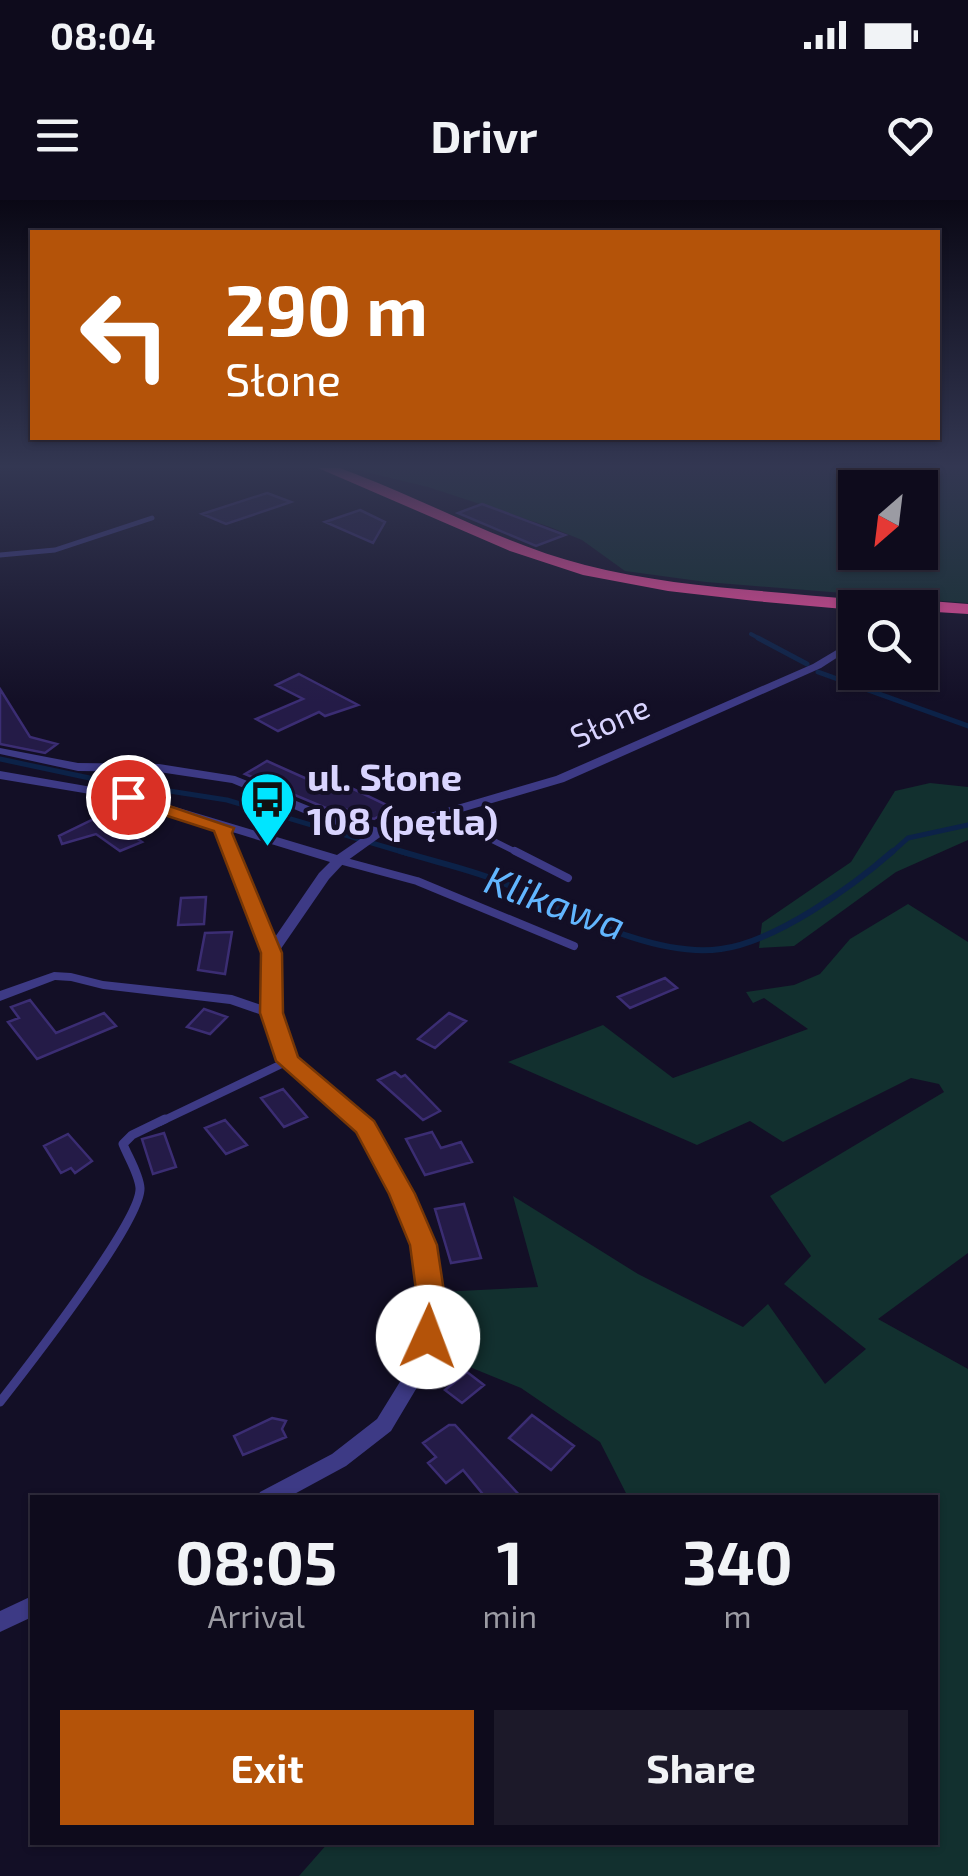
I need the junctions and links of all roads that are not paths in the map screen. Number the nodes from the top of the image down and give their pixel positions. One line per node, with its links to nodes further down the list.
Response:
1 (67, 546): 3 (lane)
2 (519, 546): 4 (highway)
3 (0, 555)
4 (838, 600)
5 (938, 608): 6 (highway)
6 (968, 609)
7 (938, 614): 8 (highway)
8 (968, 616)
9 (838, 653): 12 (street, Słone)
10 (0, 750): 14 (street)
11 (0, 774): 13 (street)
12 (444, 816): 14 (street, Słone); 16 (lane)
13 (225, 828): 15 (street); 18 (street)
14 (375, 836): 15 (street)
15 (345, 856): 17 (lane); 18 (street)
16 (568, 878)
17 (574, 946)
18 (271, 953): 20 (street)
19 (0, 996): 20 (street)
20 (272, 1013): 21 (street)
21 (288, 1061): 22 (lane); 23 (street)
22 (0, 1402)
23 (272, 1495)
24 (30, 1607): 25 (street)
25 (0, 1622)

